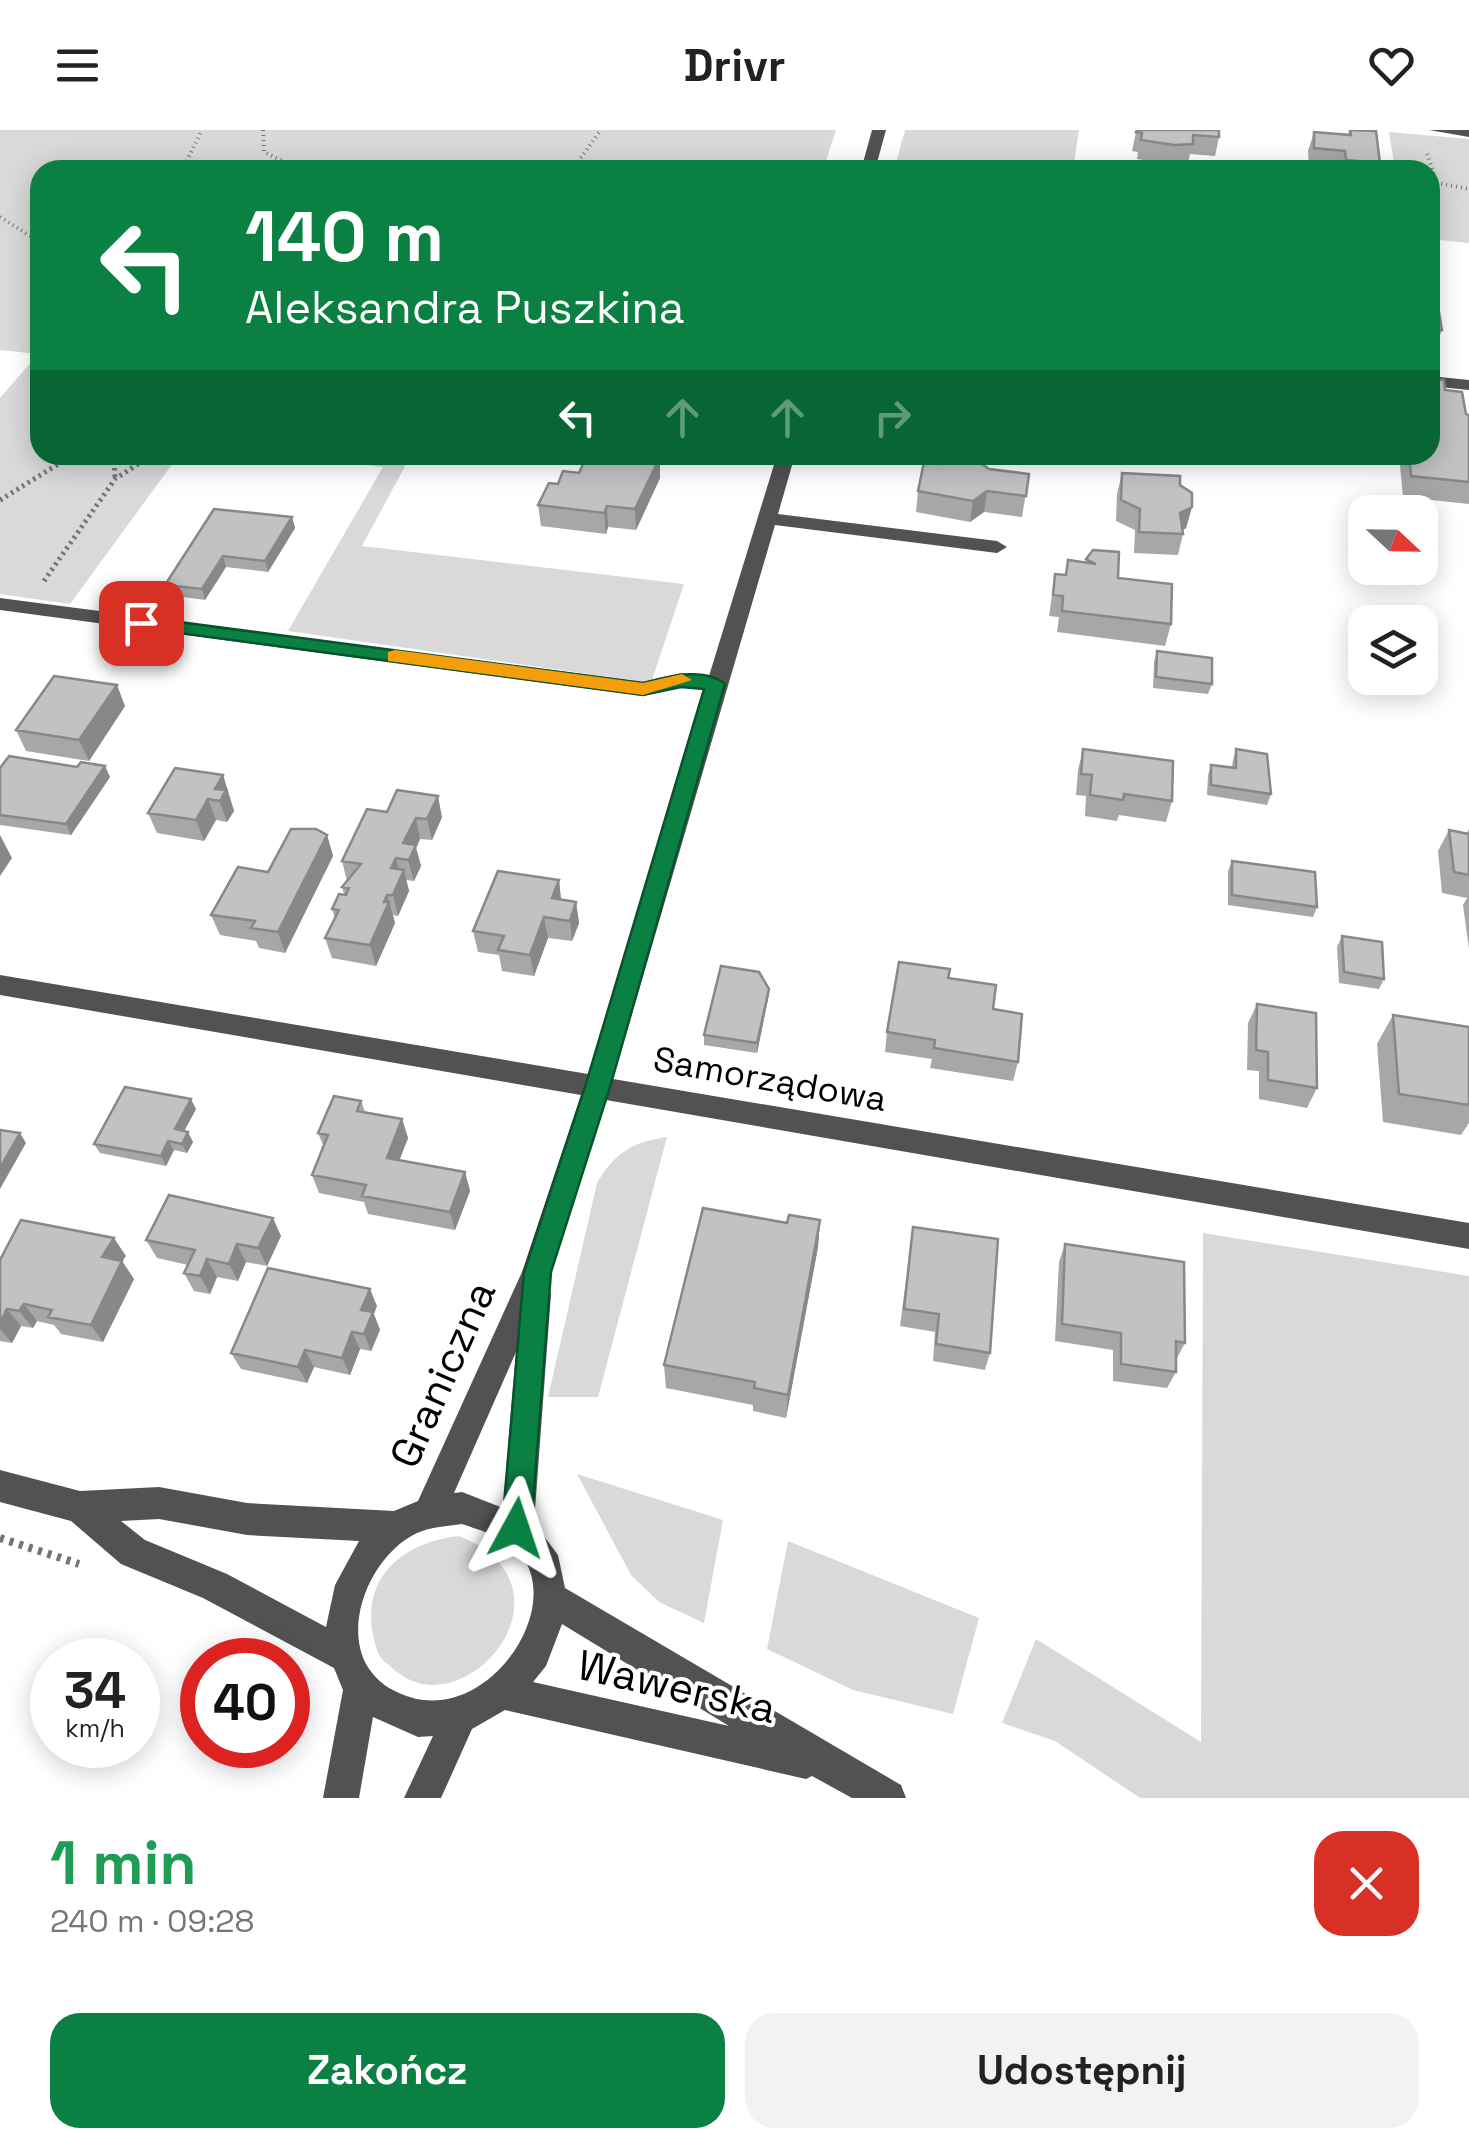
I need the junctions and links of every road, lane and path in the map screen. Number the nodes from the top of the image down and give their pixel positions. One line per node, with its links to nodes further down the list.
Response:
1 (202, 130): 8 (path)
2 (263, 130): 9 (path)
3 (601, 130): 10 (path)
4 (879, 130): 11 (street)
5 (1436, 130): 6 (street)
6 (1469, 133)
7 (1426, 148): 12 (path)
8 (187, 160)
9 (280, 160)
10 (579, 160)
11 (871, 160)
12 (1430, 160)
13 (1440, 184): 14 (path)
14 (1469, 189)
15 (0, 217): 16 (path)
16 (30, 236)
17 (1440, 382): 18 (street)
18 (1469, 385)
19 (57, 465): 24 (path)
20 (115, 465): 23 (path)
21 (137, 465): 23 (path)
22 (783, 465): 25 (street, Graniczna)
23 (116, 479): 28 (path)
24 (0, 500)
25 (767, 518): 26 (street); 29 (street, Graniczna)
26 (996, 547)
27 (0, 604): 28 (street)
28 (25, 608): 29 (street)
29 (716, 684): 31 (street, Graniczna)
30 (0, 986): 31 (street, Samorządowa)
31 (598, 1087): 32 (street, Samorządowa); 33 (street, Graniczna)
32 (1469, 1236)
33 (538, 1272): 36 (street, Graniczna); 38 (street, Graniczna)
34 (0, 1486): 35 (street)
35 (80, 1507): 37 (street); 40 (street)
36 (429, 1512): 37 (street); 38 (street)
37 (397, 1527): 40 (street)
38 (516, 1528): 39 (street)
39 (553, 1600): 42 (street); 44 (street, Wawerska)
40 (344, 1656): 41 (street)
41 (360, 1688): 43 (street); 45 (street)
42 (508, 1694): 43 (street); 44 (street, Wawerska)
43 (457, 1723): 46 (street)
44 (826, 1766): 47 (street, Wawerska)
45 (341, 1798)
46 (422, 1798)
47 (888, 1798)

